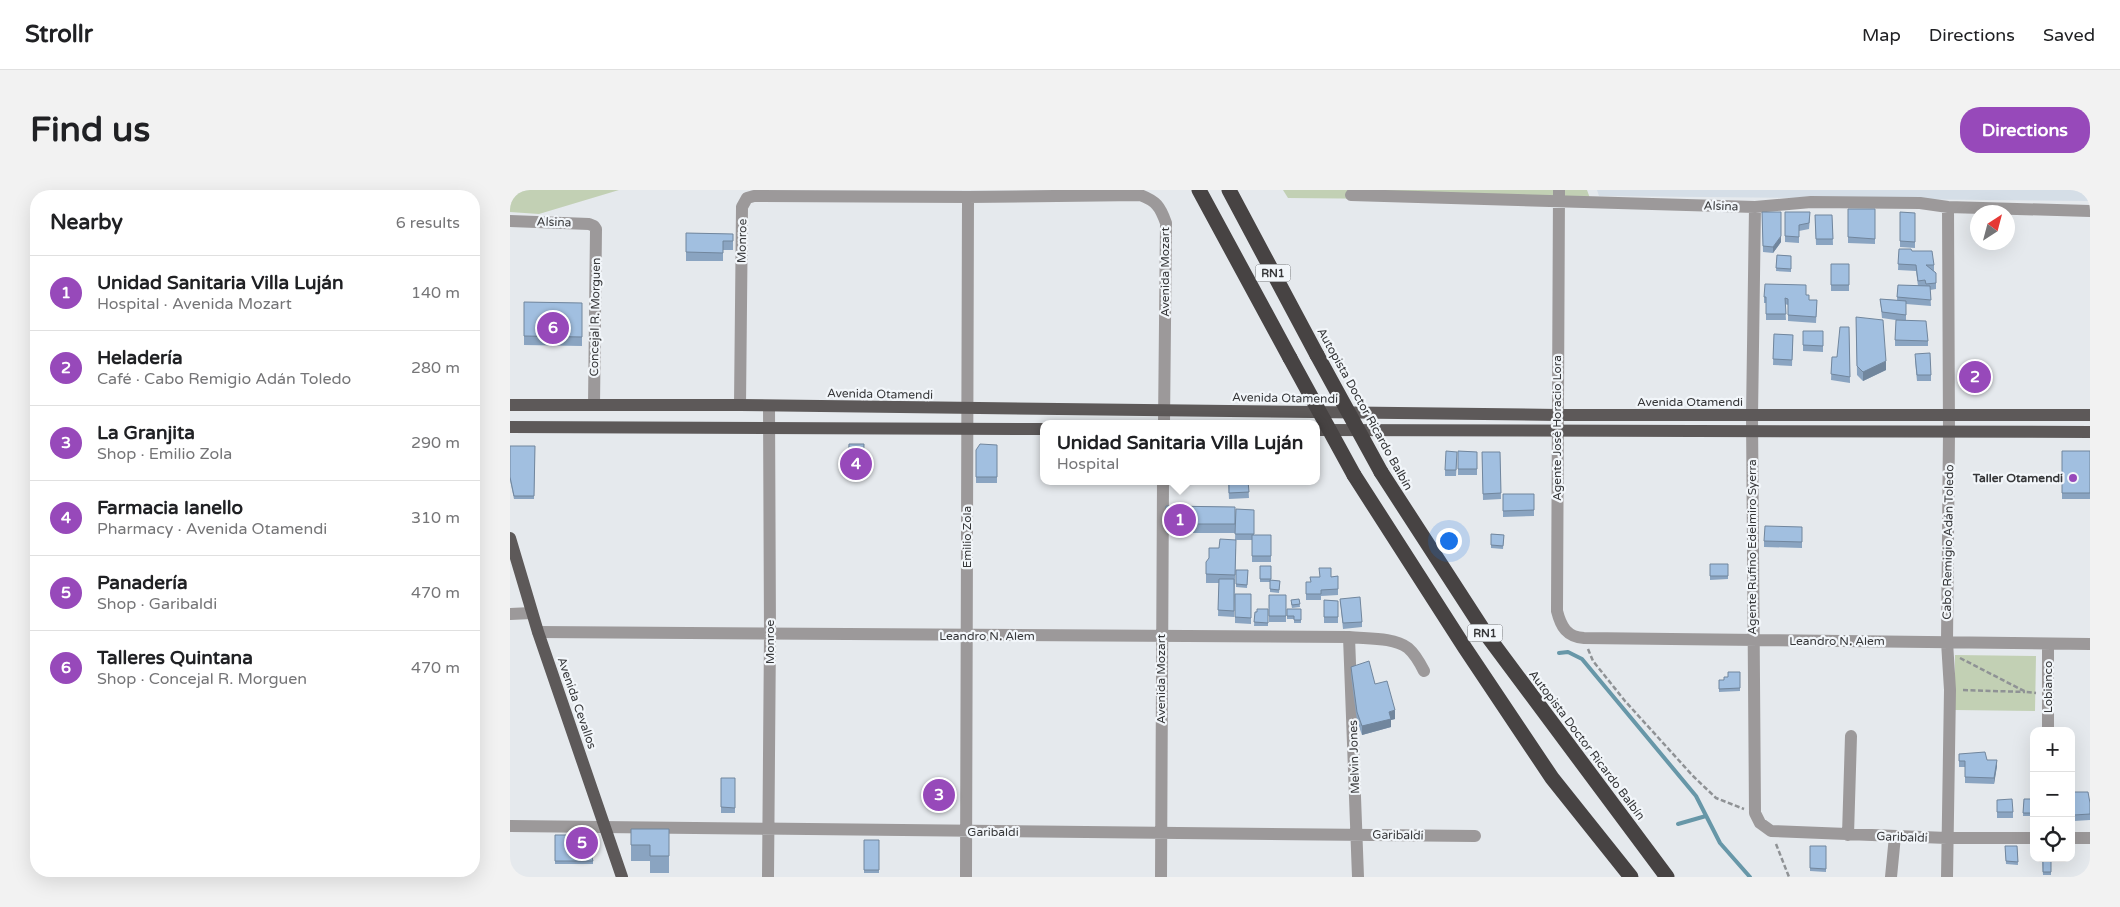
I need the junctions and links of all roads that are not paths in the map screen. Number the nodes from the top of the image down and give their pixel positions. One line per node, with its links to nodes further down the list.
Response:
1 (1199, 190): 48 (highway, RN1, bridge)
2 (1229, 190): 70 (highway, Autopista Doctor Ricardo Balbín / RN1, bridge)
3 (1148, 194): 6 (street); 21 (street, Avenida Mozart)
4 (1351, 195): 5 (street, Alsina)
5 (1559, 195): 8 (street, Alsina); 17 (street, Agente José Horacio Lora)
6 (968, 197): 14 (street, Monroe); 16 (street, Emilio Zola)
7 (1948, 206): 8 (street, Alsina); 9 (street, Alsina); 20 (street, Cabo Remigio Adán Toledo)
8 (1755, 207): 19 (street, Agente Rufino Edelmiro Syerra)
9 (2090, 211)
10 (510, 221): 11 (street, Alsina)
11 (596, 229): 13 (street, Concejal R. Morguen)
12 (510, 405): 13 (main road, Avenida Otamendi)
13 (594, 405): 14 (main road, Avenida Otamendi)
14 (740, 405): 15 (main road, Avenida Otamendi)
15 (769, 406): 16 (main road, Avenida Otamendi); 23 (street, Monroe)
16 (968, 409): 21 (main road, Avenida Otamendi); 24 (street, Emilio Zola)
17 (1557, 415): 19 (main road, Avenida Otamendi); 21 (main road, Avenida Otamendi); 26 (street, Agente José Horacio Lora)
18 (2090, 415): 20 (main road, Avenida Otamendi)
19 (1752, 416): 20 (main road, Avenida Otamendi); 28 (street, Agente Rufino Edelmiro Syerra)
20 (1949, 416): 29 (street, Cabo Remigio Adán Toledo)
21 (1165, 417)
22 (510, 427): 23 (main road)
23 (769, 429): 24 (main road); 36 (street, Monroe)
24 (967, 429): 25 (main road); 37 (street, Emilio Zola)
25 (1040, 429)
26 (1557, 429): 27 (main road); 28 (main road); 40 (street, Agente José Horacio Lora)
27 (1320, 430)
28 (1752, 430): 29 (main road); 41 (street, Agente Rufino Edelmiro Syerra)
29 (1949, 432): 30 (main road); 44 (street, Cabo Remigio Adán Toledo)
30 (2090, 432)
31 (1164, 485): 38 (street, Avenida Mozart)
32 (510, 538): 33 (main road, Avenida Cevallos)
33 (532, 613): 34 (street); 35 (main road, Avenida Cevallos)
34 (510, 614)
35 (538, 632): 36 (street, Leandro N. Alem); 50 (main road, Avenida Cevallos)
36 (770, 634): 37 (street, Leandro N. Alem); 51 (street, Monroe)
37 (966, 636): 38 (street, Leandro N. Alem); 53 (street, Emilio Zola)
38 (1162, 636): 39 (street, Leandro N. Alem); 54 (street, Avenida Mozart)
39 (1349, 637): 45 (street, Leandro N. Alem); 55 (street, Melvin Jones)
40 (1584, 638): 41 (street, Leandro N. Alem)
41 (1752, 641): 44 (street, Leandro N. Alem); 52 (street, Agente Rufino Edelmiro Syerra)
42 (2048, 644): 43 (street, Leandro N. Alem); 44 (street, Leandro N. Alem); 46 (street, Lobianco)
43 (2090, 644)
44 (1947, 647): 59 (street, Cabo Remigio Adán Toledo)
45 (1424, 671)
46 (2048, 727)
47 (1851, 736): 56 (street)
48 (1552, 778): 68 (highway); 69 (highway, RN1)
49 (510, 826): 50 (street, Garibaldi)
50 (605, 828): 51 (street, Garibaldi); 63 (main road, Avenida Cevallos)
51 (768, 830): 53 (street, Garibaldi); 64 (street, Monroe)
52 (1771, 831): 56 (street, Garibaldi)
53 (966, 832): 54 (street, Garibaldi); 65 (street, Emilio Zola)
54 (1161, 833): 55 (street, Garibaldi); 66 (street, Avenida Mozart)
55 (1357, 834): 57 (street, Garibaldi); 67 (street, Melvin Jones)
56 (1848, 835): 58 (street, Garibaldi)
57 (1475, 836)
58 (1896, 836): 59 (street, Garibaldi); 71 (street)
59 (1947, 838): 60 (street, Garibaldi); 72 (street, Cabo Remigio Adán Toledo)
60 (2030, 838)
61 (2075, 838): 62 (street)
62 (2090, 838)
63 (622, 877)
64 (768, 877)
65 (966, 877)
66 (1161, 877)
67 (1358, 877)
68 (1618, 877)
69 (1631, 877)
70 (1667, 877)
71 (1891, 877)
72 (1948, 877)

